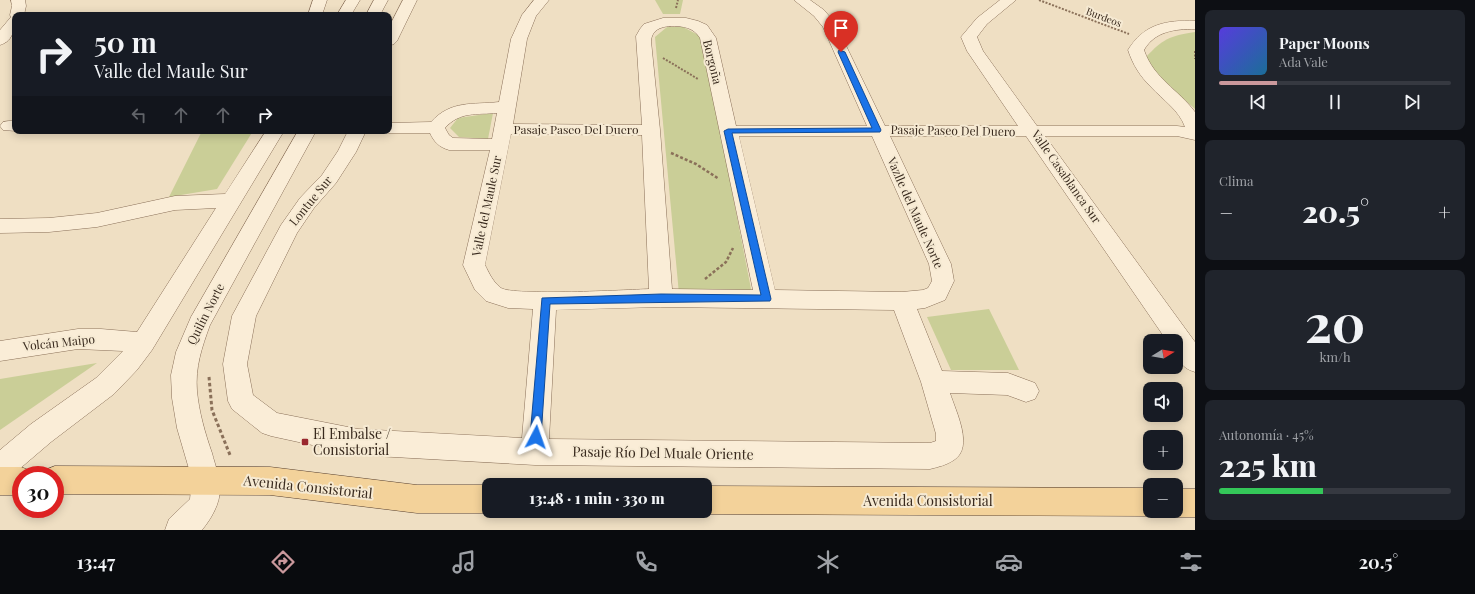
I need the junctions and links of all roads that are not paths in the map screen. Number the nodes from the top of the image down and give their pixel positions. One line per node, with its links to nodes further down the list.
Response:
1 (18, 0): 9 (street)
2 (320, 0): 10 (street)
3 (353, 0): 11 (street)
4 (381, 0): 12 (street)
5 (410, 0): 15 (street)
6 (542, 0): 17 (street, Valle del Maule Sur)
7 (801, 0): 21 (street, Vazlle del Maule Norte)
8 (1009, 0): 23 (street, Valle Casablanca Sur)
9 (18, 12)
10 (316, 12)
11 (346, 12)
12 (375, 12)
13 (1195, 24): 20 (street)
14 (12, 25): 16 (street)
15 (392, 35)
16 (0, 40)
17 (507, 107): 18 (street, Pasaje Paseo Del Duero); 28 (street, Valle del Maule Sur)
18 (436, 127): 19 (street); 28 (street, Pasaje Paseo Del Duero)
19 (392, 128)
20 (1195, 129)
21 (877, 130): 22 (street, Pasaje Paseo Del Duero); 23 (street, Pasaje Paseo Del Duero); 35 (street, Vazlle del Maule Norte)
22 (728, 131): 29 (street, Borgoña); 33 (street, Borgoña)
23 (1034, 132): 27 (street, Pasaje Paseo Del Duero); 39 (street, Valle Casablanca Sur)
24 (273, 134): 30 (street)
25 (305, 134): 47 (street, Quilín Norte)
26 (356, 134): 36 (street, Lontue Sur)
27 (1195, 134)
28 (501, 137): 29 (street, Pasaje Paseo Del Duero); 34 (street, Valle del Maule Sur)
29 (651, 138): 32 (street)
30 (232, 201): 31 (street); 37 (street)
31 (0, 226)
32 (661, 298): 33 (street, Vazlle del Maule Norte); 34 (street, Valle del Maule Sur)
33 (766, 299): 35 (street, Vazlle del Maule Norte)
34 (545, 301): 42 (street)
35 (902, 302): 40 (street)
36 (244, 316): 42 (street, Pasaje Río Del Muale Oriente)
37 (143, 343): 38 (street, Volcán Maipo); 43 (street)
38 (0, 351)
39 (1195, 362)
40 (934, 382): 41 (street); 42 (street, Pasaje Río Del Muale Oriente)
41 (1026, 392)
42 (535, 452)
43 (0, 468)
44 (0, 480): 45 (main road)
45 (12, 480)
46 (64, 480): 47 (main road, Avenida Consistorial)
47 (207, 480): 48 (main road, Avenida Consistorial); 53 (street, Quilín Norte)
48 (482, 499)
49 (712, 500): 50 (main road, Avenida Consistorial)
50 (1143, 502)
51 (1183, 502): 52 (main road)
52 (1195, 503)
53 (180, 530)

